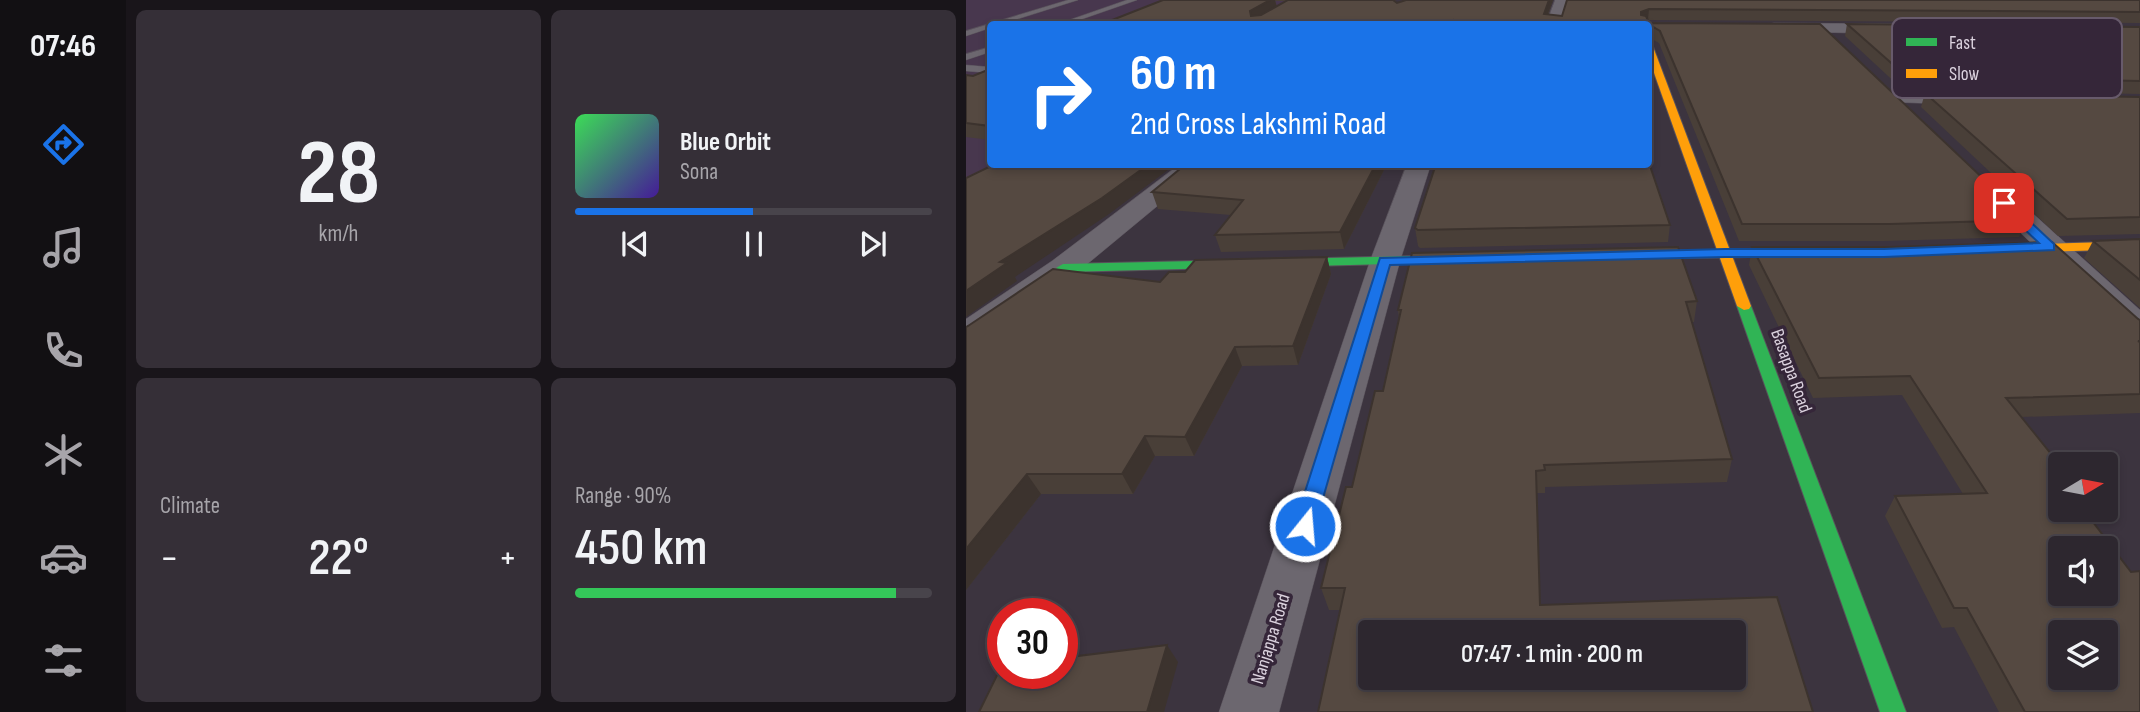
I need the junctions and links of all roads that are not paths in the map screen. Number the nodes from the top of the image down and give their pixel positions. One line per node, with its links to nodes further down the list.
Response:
1 (1075, 0): 4 (lane)
2 (1134, 0): 5 (lane)
3 (1562, 0): 6 (street)
4 (1006, 21)
5 (1071, 21)
6 (1555, 21)
7 (987, 27): 10 (lane)
8 (1756, 28): 9 (street)
9 (1892, 29)
10 (966, 34)
11 (987, 50): 13 (lane)
12 (1652, 55): 27 (street, Basappa Road)
13 (966, 57)
14 (966, 68): 15 (lane)
15 (987, 70)
16 (1877, 79): 17 (street)
17 (1892, 93)
18 (1897, 98): 19 (street); 20 (street)
19 (1992, 100)
20 (1926, 126)
21 (1191, 168): 32 (street)
22 (1418, 168): 31 (street, Nanjappa Road)
23 (1973, 173): 25 (street)
24 (2140, 245): 25 (street)
25 (2049, 247): 26 (street); 33 (street)
26 (1980, 249)
27 (1725, 253): 28 (street); 29 (street); 36 (street, Basappa Road)
28 (1818, 253)
29 (1616, 255)
30 (1480, 259): 31 (street)
31 (1385, 261): 32 (street); 35 (street, Nanjappa Road)
32 (1063, 268): 34 (street)
33 (2140, 329)
34 (966, 335)
35 (1249, 712)
36 (1893, 712)

